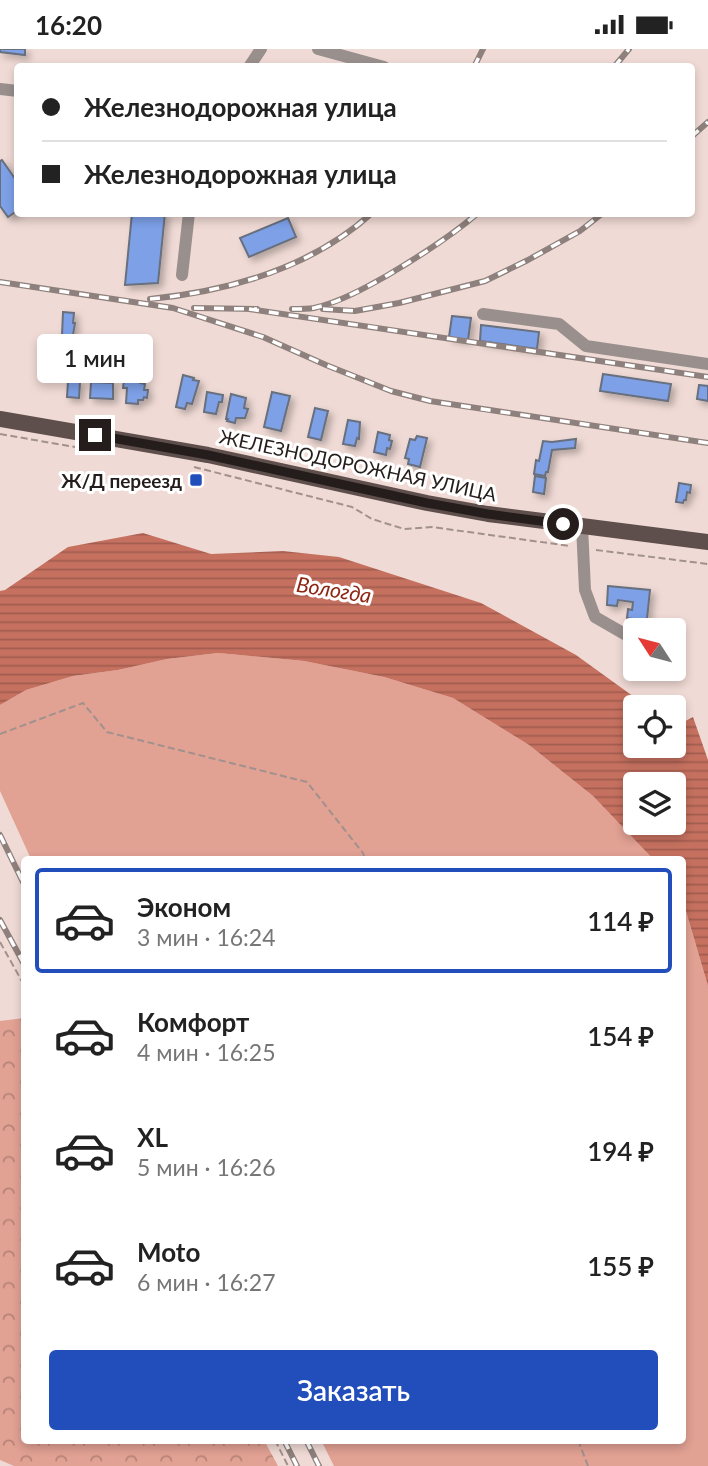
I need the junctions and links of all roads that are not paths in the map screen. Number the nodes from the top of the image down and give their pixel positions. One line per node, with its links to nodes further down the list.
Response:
1 (318, 49): 2 (street)
2 (369, 63)
3 (188, 217): 4 (street)
4 (181, 275)
5 (483, 314): 6 (street)
6 (708, 364)
7 (0, 419): 8 (main road, ЖЕЛЕЗНОДОРОЖНАЯ УЛИЦА)
8 (582, 527): 9 (main road, ЖЕЛЕЗНОДОРОЖНАЯ УЛИЦА); 10 (street)
9 (708, 542)
10 (623, 633)

